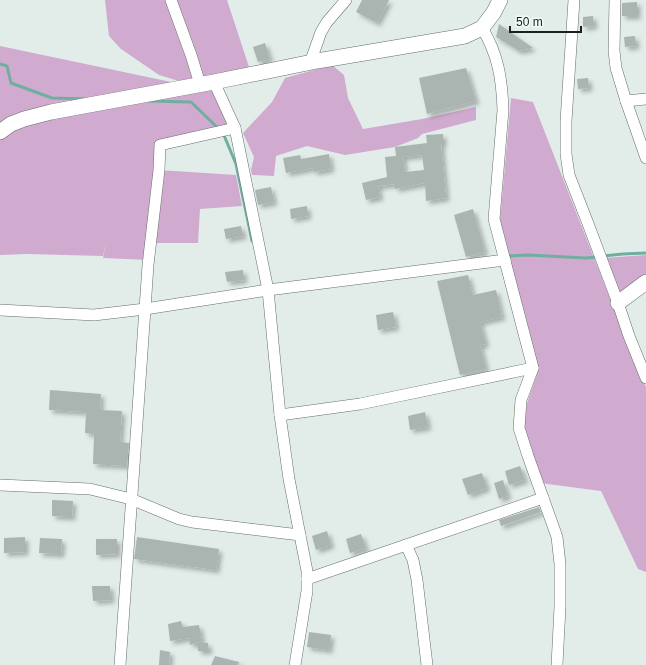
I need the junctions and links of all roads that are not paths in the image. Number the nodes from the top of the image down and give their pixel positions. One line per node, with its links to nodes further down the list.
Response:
1 (171, 0): 8 (street)
2 (346, 0): 7 (street)
3 (500, 0): 6 (street)
4 (574, 0): 17 (street)
5 (615, 0): 10 (street)
6 (482, 28): 7 (street); 14 (street)
7 (310, 63): 8 (street)
8 (207, 83): 11 (street); 12 (street)
9 (646, 99): 10 (street)
10 (626, 102): 13 (street)
11 (235, 128): 16 (street); 18 (street)
12 (1, 136)
13 (646, 158)
14 (505, 260): 16 (street); 20 (street)
15 (646, 282): 17 (street)
16 (268, 290): 18 (street); 22 (street)
17 (618, 303): 21 (street)
18 (145, 309): 19 (street); 25 (street)
19 (0, 310)
20 (533, 368): 22 (street); 24 (street)
21 (646, 378)
22 (280, 415): 26 (street)
23 (0, 485): 25 (street)
24 (543, 498): 27 (street); 32 (street)
25 (131, 499): 26 (street); 29 (street)
26 (300, 535): 28 (street)
27 (406, 545): 28 (street); 31 (street)
28 (307, 579): 30 (street)
29 (123, 665)
30 (296, 665)
31 (427, 665)
32 (557, 665)

